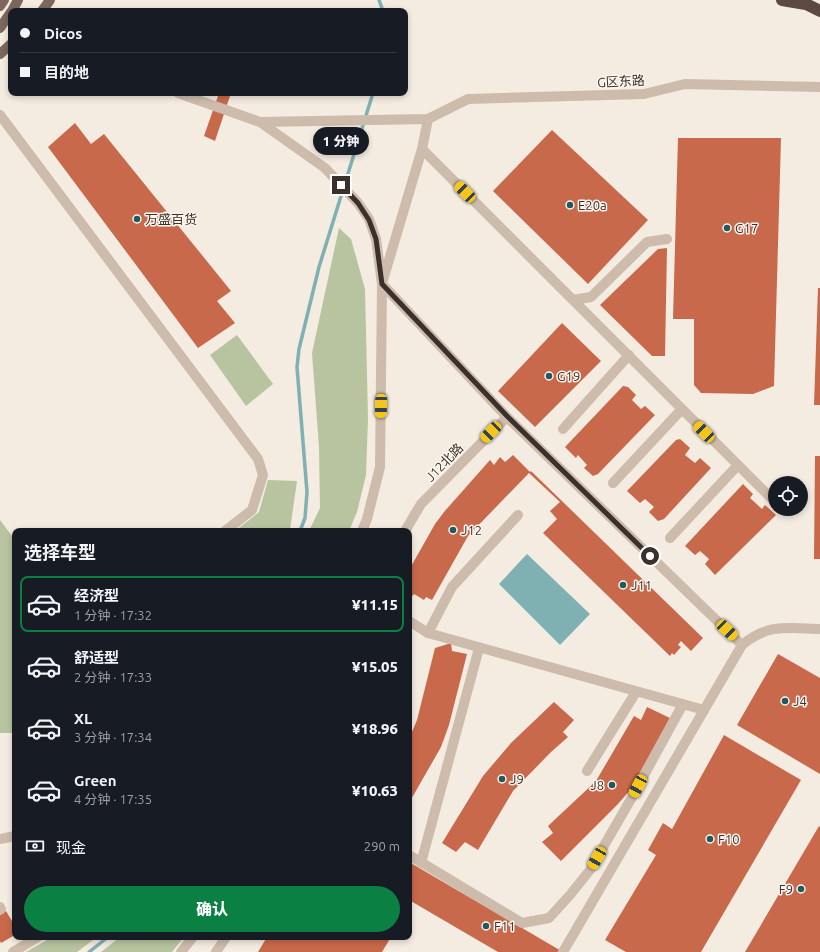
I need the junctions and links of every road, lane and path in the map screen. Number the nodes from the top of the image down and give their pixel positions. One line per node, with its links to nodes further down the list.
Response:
1 (4, 0): 3 (main road)
2 (782, 0): 4 (highway)
3 (0, 6)
4 (820, 11)
5 (8, 16): 6 (main road)
6 (0, 28)
7 (820, 87): 10 (street, G区东路)
8 (186, 96): 11 (street)
9 (0, 115): 24 (street)
10 (428, 119): 11 (street); 12 (street)
11 (260, 122): 14 (street)
12 (422, 149): 14 (street); 15 (street)
13 (667, 239): 15 (street)
14 (382, 284): 18 (street); 25 (street)
15 (573, 300): 16 (street)
16 (629, 356): 17 (street); 19 (street)
17 (682, 409): 20 (street); 21 (street)
18 (507, 416): 26 (street, J12北路); 31 (street)
19 (563, 429)
20 (738, 466): 22 (street); 27 (street)
21 (613, 483)
22 (768, 495)
23 (518, 514): 30 (street)
24 (229, 528)
25 (363, 528)
26 (407, 528)
27 (670, 538)
28 (412, 623): 30 (street)
29 (820, 629): 31 (street)
30 (428, 633): 32 (street)
31 (742, 645): 35 (street)
32 (479, 648): 33 (street); 40 (street)
33 (636, 692): 34 (street); 36 (street)
34 (683, 704): 35 (street); 40 (street)
35 (704, 710): 49 (street)
36 (587, 771)
37 (12, 837): 38 (street)
38 (0, 839)
39 (412, 857): 40 (street)
40 (421, 863)
41 (0, 907): 42 (street)
42 (0, 910)
43 (33, 940): 46 (street)
44 (191, 940): 47 (street)
45 (224, 940): 48 (street)
46 (13, 952)
47 (181, 952)
48 (216, 952)
49 (563, 952)

